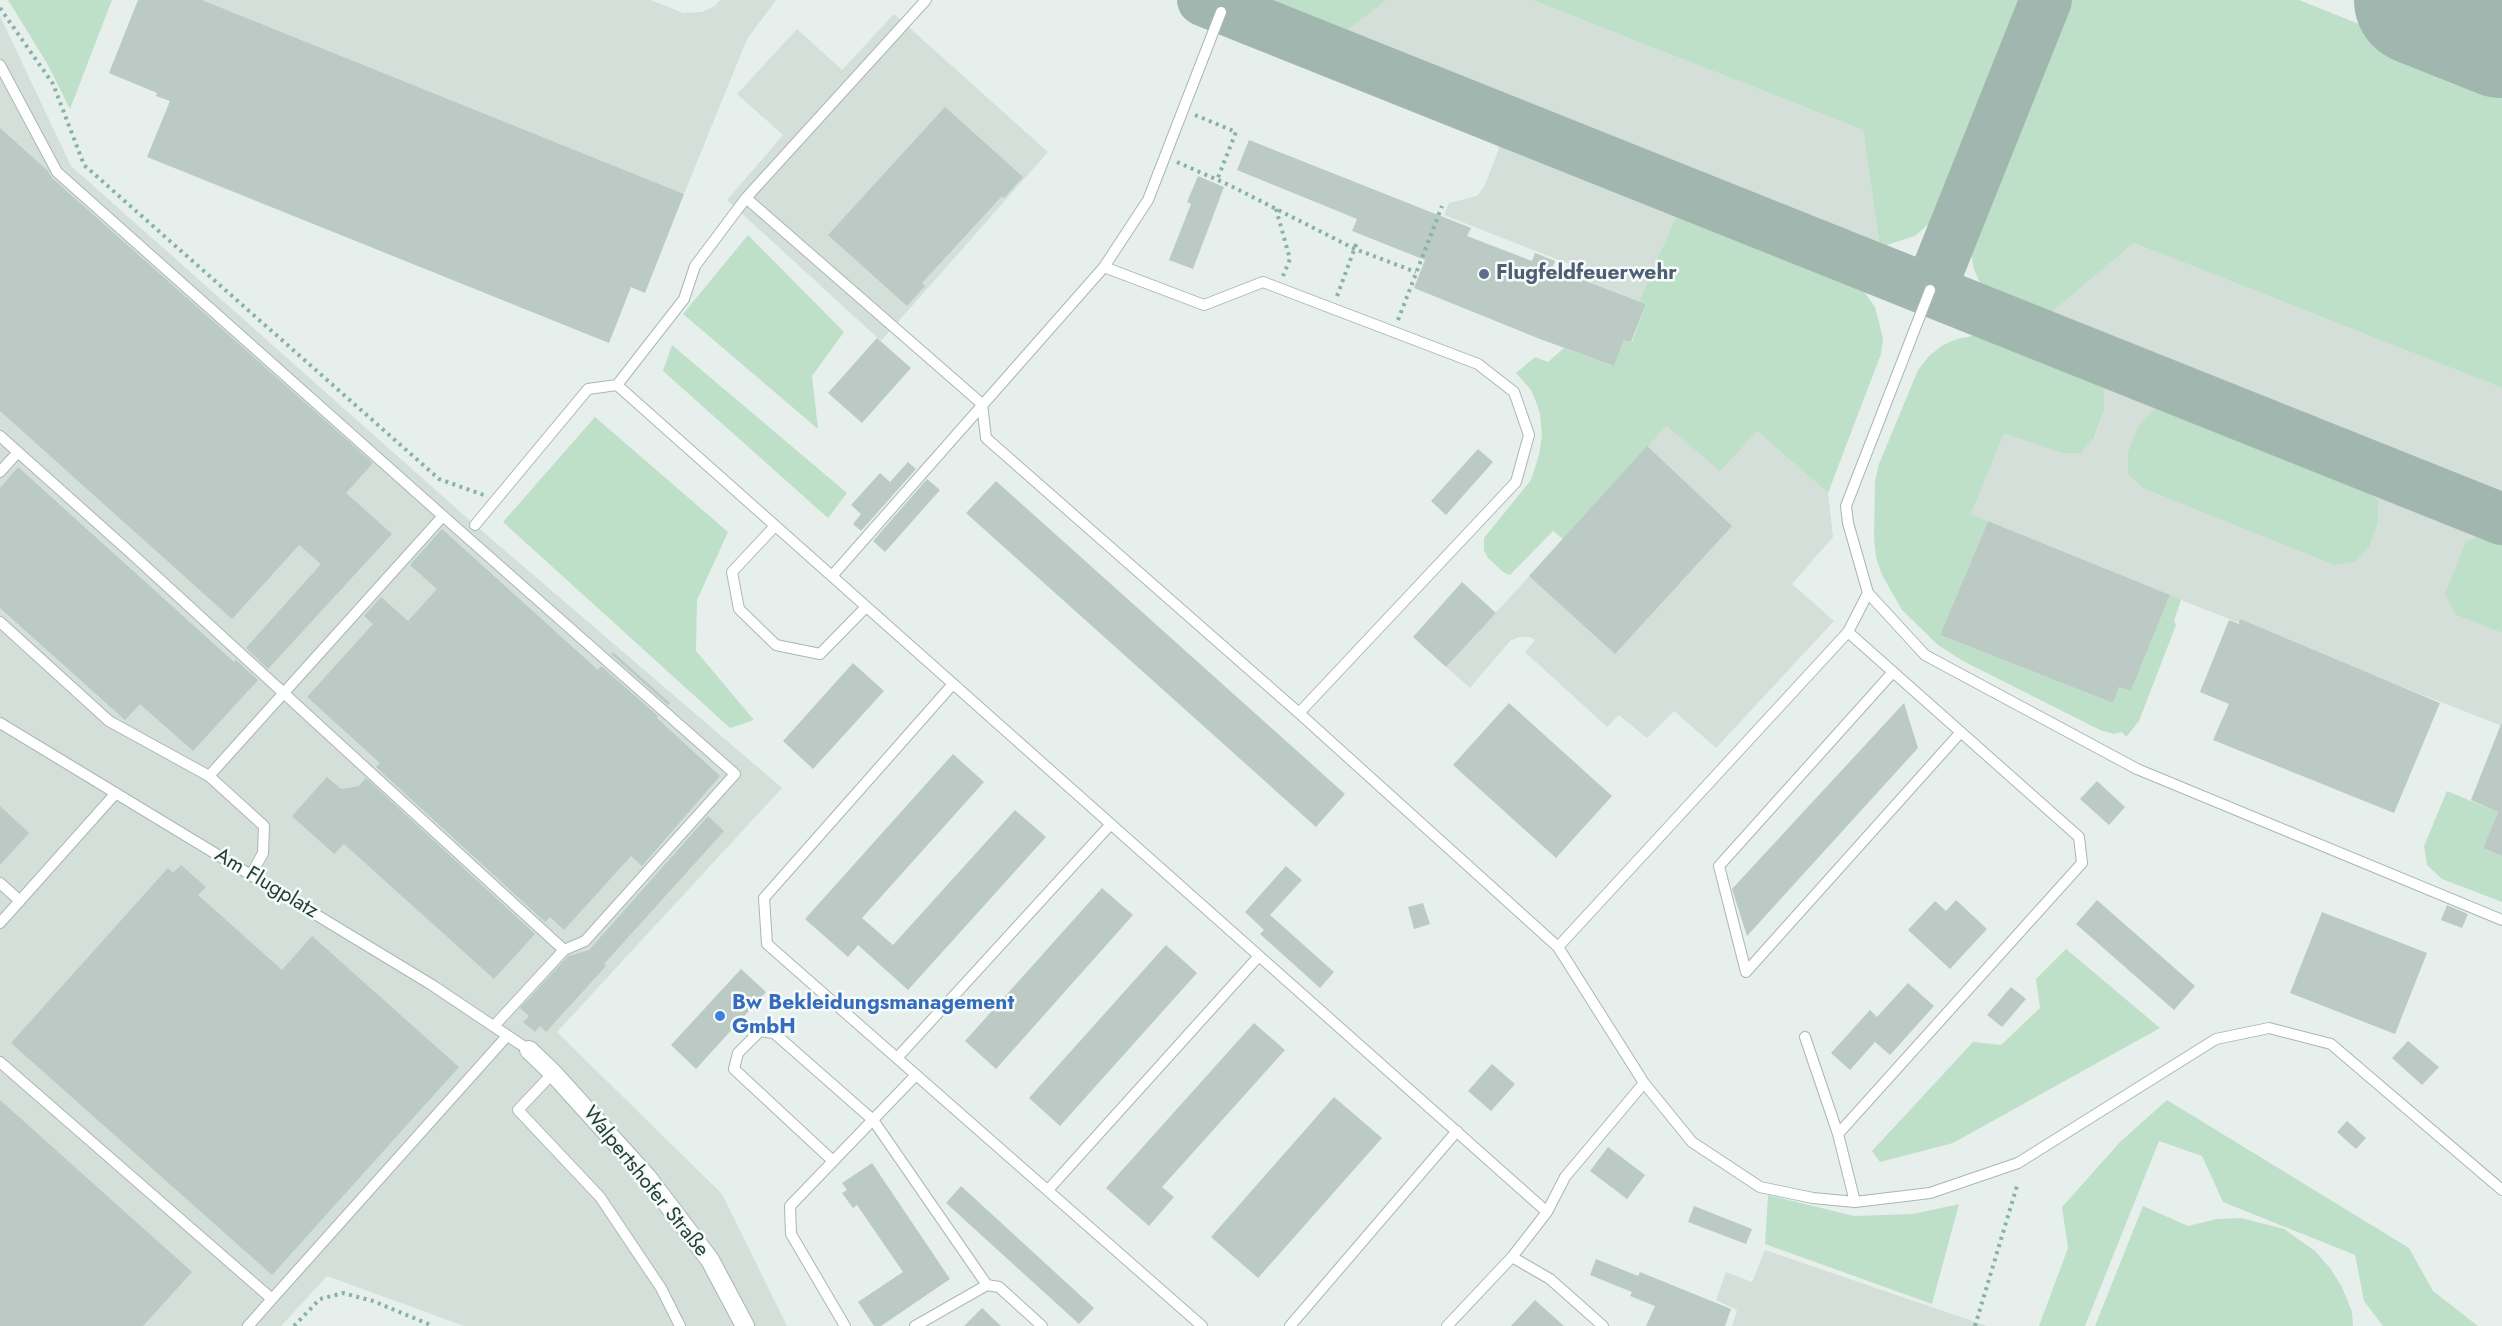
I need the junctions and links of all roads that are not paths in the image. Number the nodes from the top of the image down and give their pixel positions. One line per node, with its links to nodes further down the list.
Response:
1 (926, 0): 4 (lane)
2 (1221, 12): 5 (lane)
3 (0, 65): 12 (lane)
4 (746, 198): 7 (lane); 8 (lane)
5 (1104, 267): 8 (lane); 23 (lane)
6 (1930, 290): 16 (lane)
7 (617, 385): 13 (lane); 14 (lane)
8 (982, 404): 15 (lane); 23 (lane)
9 (0, 436): 10 (lane)
10 (18, 452): 11 (lane); 22 (lane)
11 (0, 472)
12 (443, 516): 22 (lane); 35 (lane)
13 (474, 525)
14 (775, 526): 15 (lane); 17 (lane)
15 (832, 576): 17 (lane)
16 (1868, 593): 19 (lane); 32 (lane)
17 (866, 607): 21 (lane)
18 (0, 622): 26 (lane)
19 (1848, 633): 20 (lane); 34 (lane)
20 (1893, 672): 25 (lane); 25 (lane)
21 (953, 684): 28 (lane); 41 (lane)
22 (284, 693): 26 (lane); 35 (lane)
23 (1299, 713): 34 (lane)
24 (0, 723): 27 (lane, Am Flugplatz)
25 (1960, 732): 48 (lane)
26 (209, 776): 29 (lane)
27 (116, 793): 29 (lane, Am Flugplatz); 31 (lane)
28 (1111, 824): 36 (lane); 41 (lane)
29 (251, 875): 37 (lane, Am Flugplatz)
30 (0, 882): 31 (lane)
31 (20, 901): 33 (lane)
32 (2502, 920)
33 (0, 923)
34 (1558, 947): 45 (lane)
35 (564, 950): 37 (lane)
36 (1259, 956): 47 (lane); 50 (lane)
37 (494, 1026): 38 (lane, Am Flugplatz)
38 (507, 1036): 40 (lane, Am Flugplatz); 56 (lane)
39 (1805, 1036): 48 (lane)
40 (529, 1050): 43 (street, Walpertshofer Straße)
41 (897, 1058): 44 (lane)
42 (0, 1062): 56 (lane)
43 (553, 1073): 58 (lane); 59 (street, Walpertshofer Straße)
44 (916, 1075): 46 (lane); 50 (lane)
45 (1644, 1083): 52 (lane); 53 (lane)
46 (873, 1120): 49 (lane); 49 (lane); 55 (lane)
47 (1456, 1131): 53 (lane); 64 (lane)
48 (1838, 1134): 52 (lane)
49 (833, 1161): 60 (lane)
50 (1048, 1190): 63 (lane)
51 (2502, 1190): 52 (lane)
52 (1855, 1202)
53 (1547, 1212): 54 (lane)
54 (1512, 1257): 65 (lane); 66 (lane)
55 (987, 1285): 61 (lane); 62 (lane)
56 (272, 1299): 57 (lane)
57 (248, 1326)
58 (680, 1326)
59 (746, 1326)
60 (845, 1326)
61 (915, 1326)
62 (1042, 1326)
63 (1202, 1326)
64 (1290, 1326)
65 (1447, 1326)
66 (1604, 1326)

